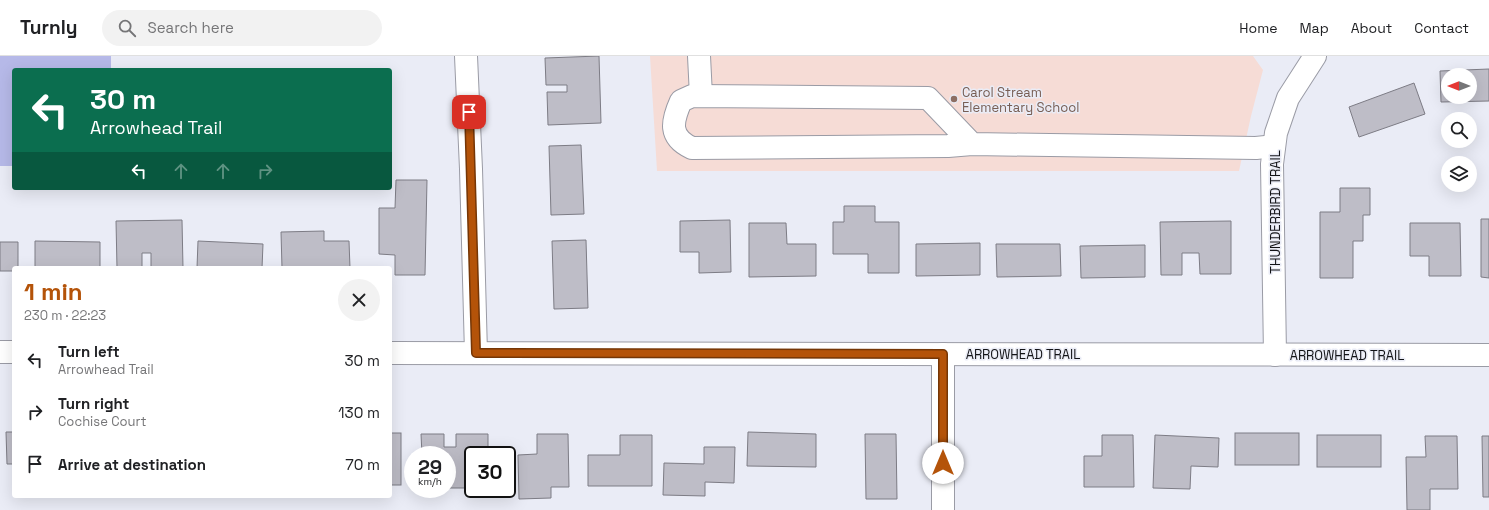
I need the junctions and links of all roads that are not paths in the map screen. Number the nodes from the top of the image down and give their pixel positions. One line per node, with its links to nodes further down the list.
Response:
1 (466, 56): 10 (street)
2 (699, 56): 4 (street)
3 (1315, 56): 6 (street, THUNDERBIRD TRAIL)
4 (701, 96): 5 (street); 5 (street)
5 (972, 144): 6 (street)
6 (1274, 146): 12 (street, THUNDERBIRD TRAIL)
7 (0, 352): 8 (street)
8 (12, 352)
9 (392, 353): 10 (street, ARROWHEAD TRAIL)
10 (476, 353): 11 (street, ARROWHEAD TRAIL)
11 (943, 354): 12 (street, ARROWHEAD TRAIL); 14 (street)
12 (1276, 355): 13 (street, ARROWHEAD TRAIL)
13 (1489, 355)
14 (943, 510)

